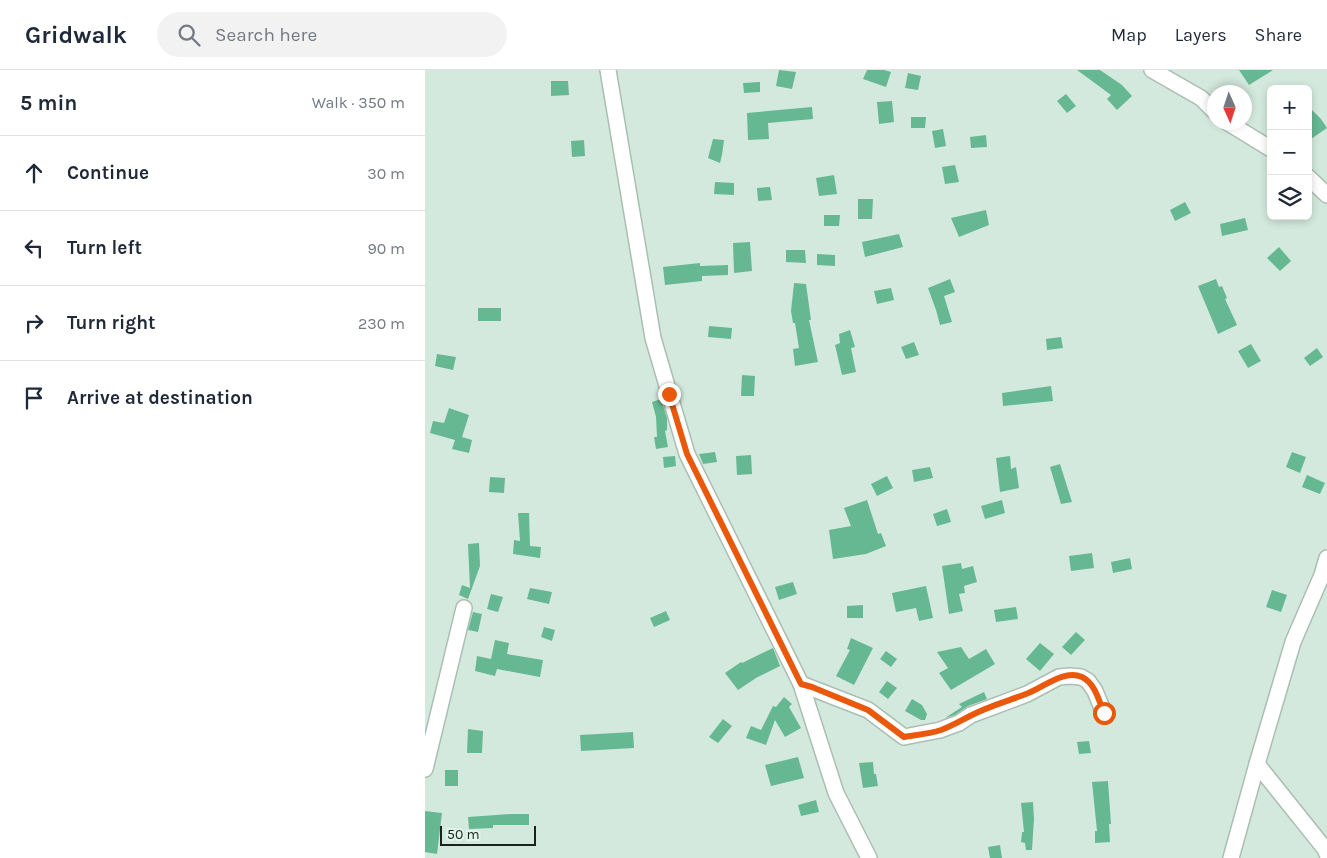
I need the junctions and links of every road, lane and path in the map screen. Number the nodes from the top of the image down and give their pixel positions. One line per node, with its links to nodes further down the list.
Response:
1 (607, 70): 10 (street)
2 (1152, 70): 3 (street)
3 (1207, 104)
4 (1240, 130): 5 (street)
5 (1267, 147)
6 (1312, 181): 7 (street)
7 (1327, 194)
8 (1327, 558): 13 (street)
9 (464, 608): 12 (street)
10 (801, 684): 11 (street); 16 (street)
11 (1104, 713)
12 (430, 722): 14 (street)
13 (1257, 764): 15 (street); 17 (street)
14 (425, 768)
15 (1327, 854)
16 (869, 858)
17 (1231, 858)

